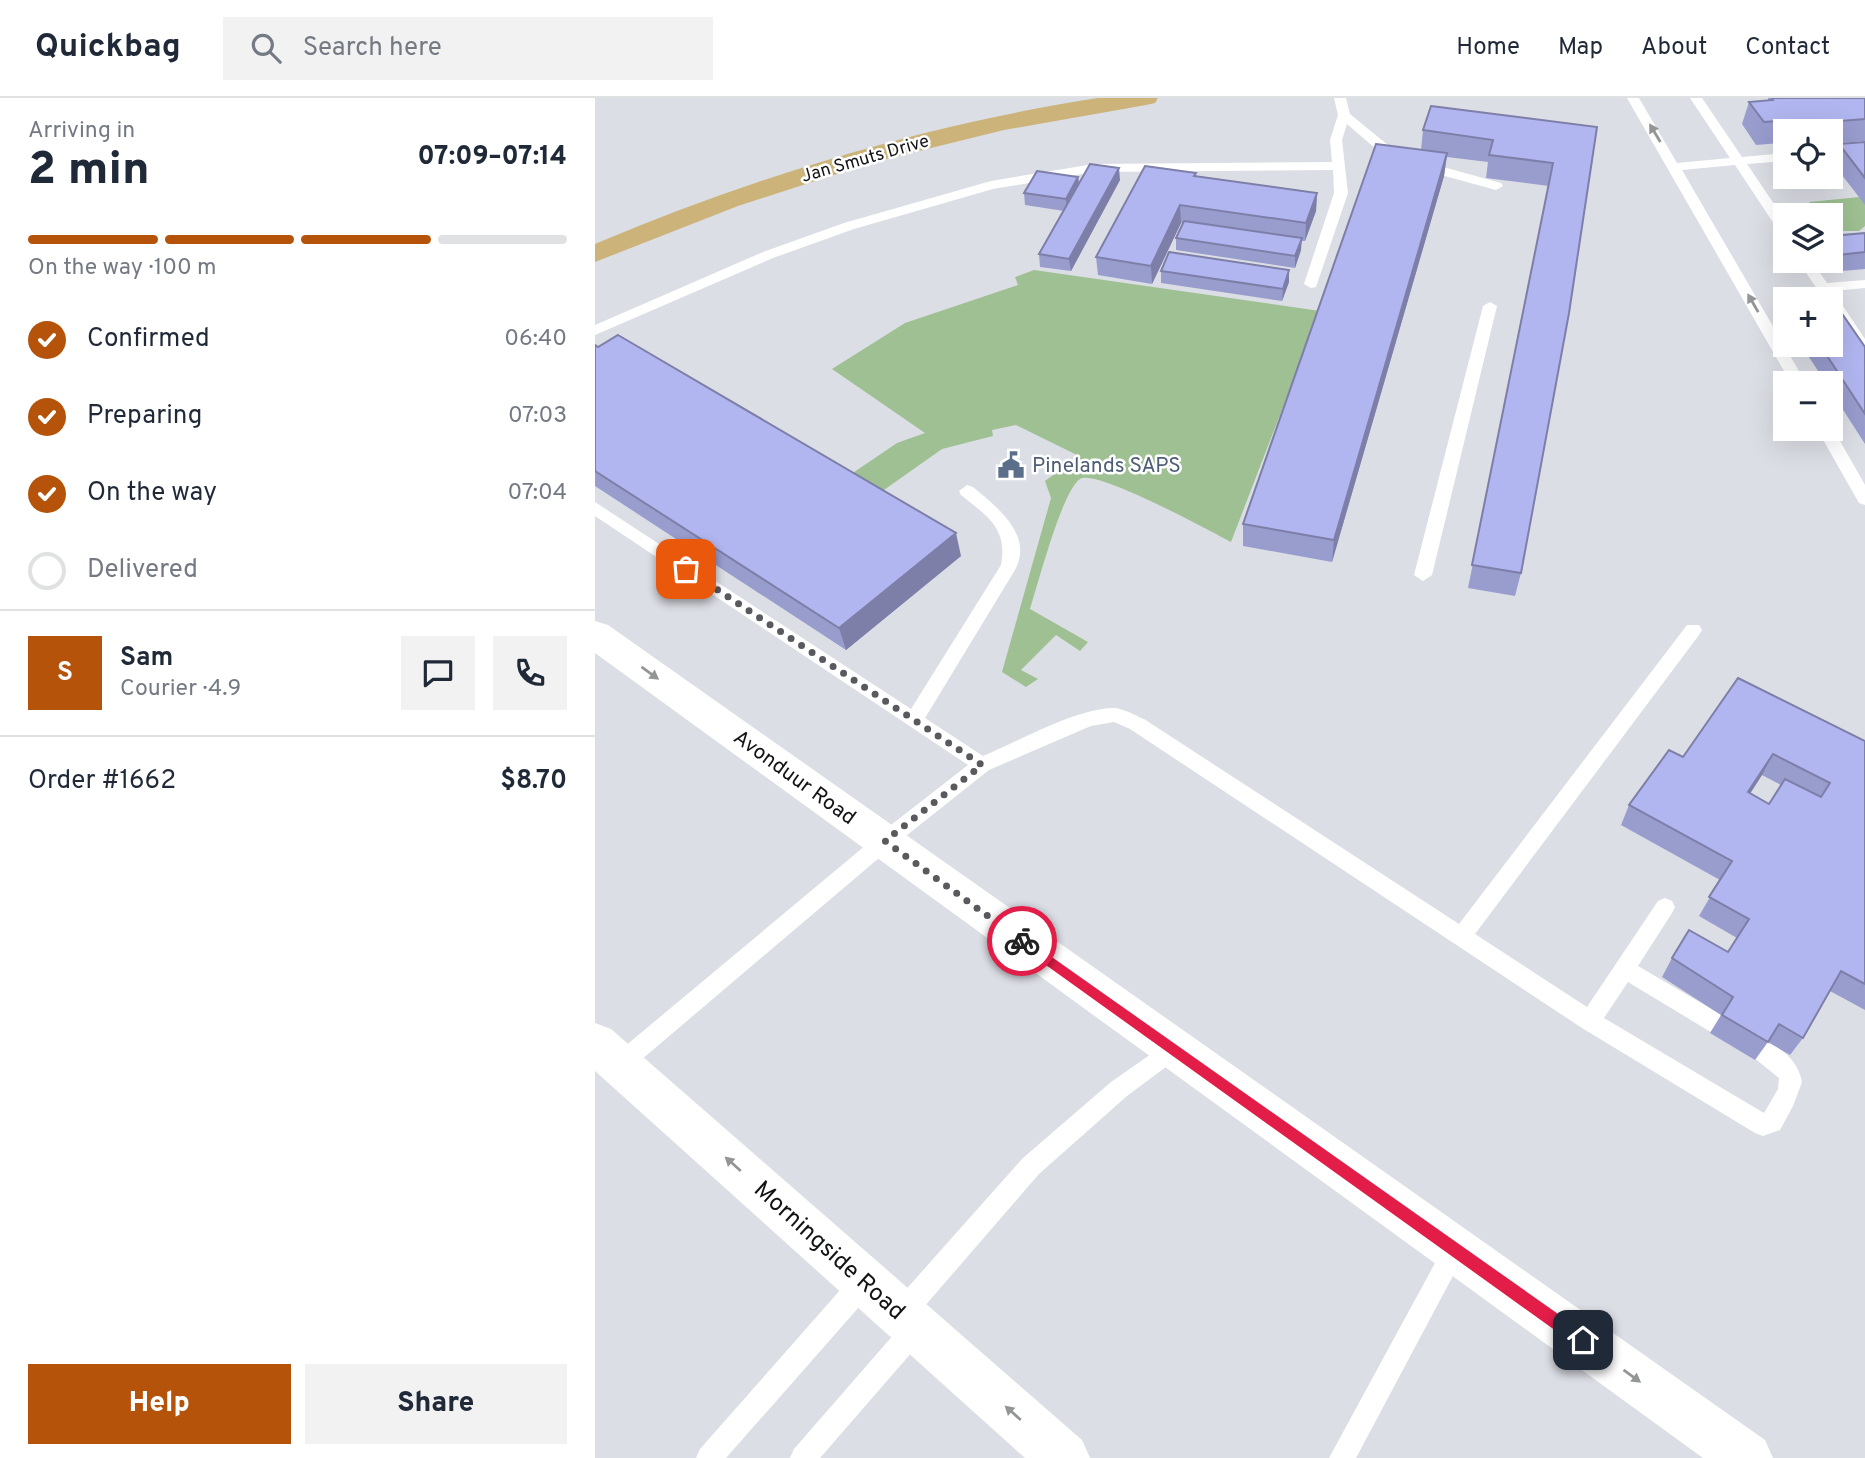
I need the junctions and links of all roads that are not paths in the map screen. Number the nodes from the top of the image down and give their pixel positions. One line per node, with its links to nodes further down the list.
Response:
1 (1146, 98): 14 (main road, Jan Smuts Drive)
2 (1340, 98): 5 (lane)
3 (1633, 98): 11 (lane, one-way to 3)
4 (1696, 98): 9 (lane)
5 (1344, 115): 10 (lane); 12 (lane)
6 (1865, 150): 7 (lane)
7 (1843, 152)
8 (1773, 158): 9 (lane)
9 (1740, 161): 11 (lane); 13 (lane)
10 (1339, 166): 15 (lane); 20 (lane)
11 (1675, 167): 22 (lane, one-way to 11)
12 (1496, 186)
13 (1773, 212)
14 (595, 254)
15 (1311, 284)
16 (1865, 284): 17 (lane)
17 (1834, 287)
18 (1490, 306): 28 (lane)
19 (1843, 318): 21 (lane)
20 (595, 330)
21 (1865, 350)
22 (1792, 371)
23 (1833, 441): 24 (lane)
24 (1859, 478): 26 (lane)
25 (967, 491): 31 (lane)
26 (1865, 499)
27 (595, 508): 31 (lane)
28 (1423, 575)
29 (1693, 630): 35 (lane)
30 (595, 634): 33 (street, Avonduur Road, one-way to 33)
31 (914, 720): 32 (lane)
32 (982, 765): 33 (lane); 35 (lane)
33 (885, 841): 39 (street, Avonduur Road); 41 (lane)
34 (1665, 906): 36 (lane)
35 (1462, 936): 37 (lane)
36 (1625, 969): 37 (lane); 38 (lane)
37 (1590, 1021): 40 (lane)
38 (1717, 1024)
39 (1174, 1048): 42 (street, Avonduur Road); 44 (lane)
40 (1761, 1050)
41 (608, 1054): 43 (street, Morningside Road, one-way to 41)
42 (1455, 1249): 45 (street, Avonduur Road, one-way to 45); 49 (lane)
43 (865, 1282): 44 (street, Morningside Road); 46 (lane)
44 (909, 1320): 47 (lane); 48 (street, Morningside Road, one-way to 44)
45 (1735, 1454)
46 (715, 1455)
47 (803, 1458)
48 (1064, 1458)
49 (1342, 1458)

